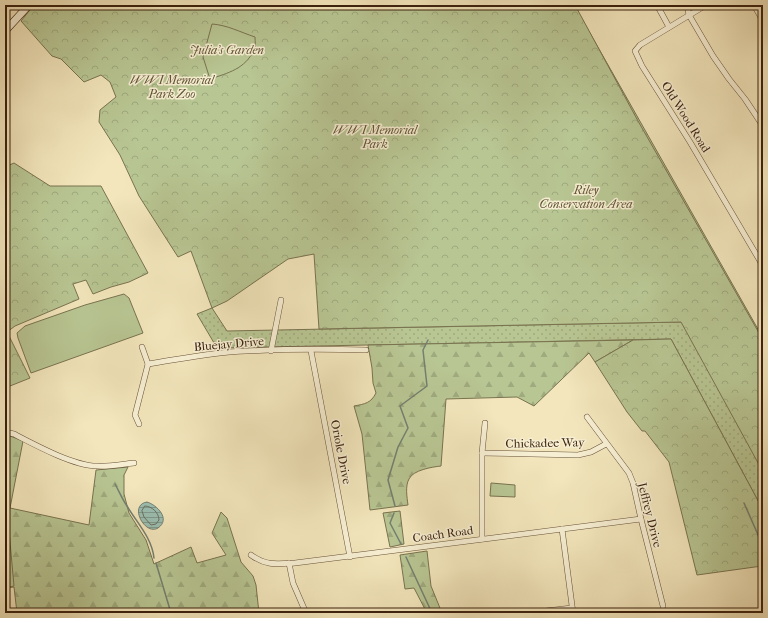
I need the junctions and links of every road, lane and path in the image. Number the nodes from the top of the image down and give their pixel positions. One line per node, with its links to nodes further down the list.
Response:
1 (29, 5): 9 (main road)
2 (657, 5): 8 (street)
3 (687, 5): 6 (street)
4 (706, 5): 6 (street, Old Wood Road)
5 (754, 5): 7 (street)
6 (689, 15): 8 (street, Old Wood Road); 10 (street)
7 (763, 21)
8 (669, 27): 11 (street, Old Wood Road)
9 (5, 31)
10 (763, 126)
11 (763, 266)
12 (281, 300): 16 (street)
13 (142, 347): 17 (street)
14 (311, 350): 15 (street, Bluejay Drive); 16 (street, Bluejay Drive); 29 (street, Oriole Drive)
15 (366, 350)
16 (271, 351): 17 (street, Bluejay Drive)
17 (148, 364): 20 (street)
18 (587, 417): 22 (street, Jeffrey Drive)
19 (485, 423): 23 (street)
20 (139, 424)
21 (5, 432): 24 (street)
22 (606, 444): 23 (street, Chickadee Way); 25 (street, Jeffrey Drive)
23 (482, 454): 27 (street)
24 (134, 463)
25 (640, 519): 26 (street, Coach Road); 31 (street, Jeffrey Drive)
26 (562, 529): 27 (street, Coach Road); 32 (street)
27 (482, 539): 29 (street, Coach Road)
28 (251, 555): 30 (street, Coach Road)
29 (350, 557): 30 (street, Coach Road)
30 (289, 564): 33 (street)
31 (663, 606)
32 (572, 610): 34 (street)
33 (306, 613)
34 (528, 613)

